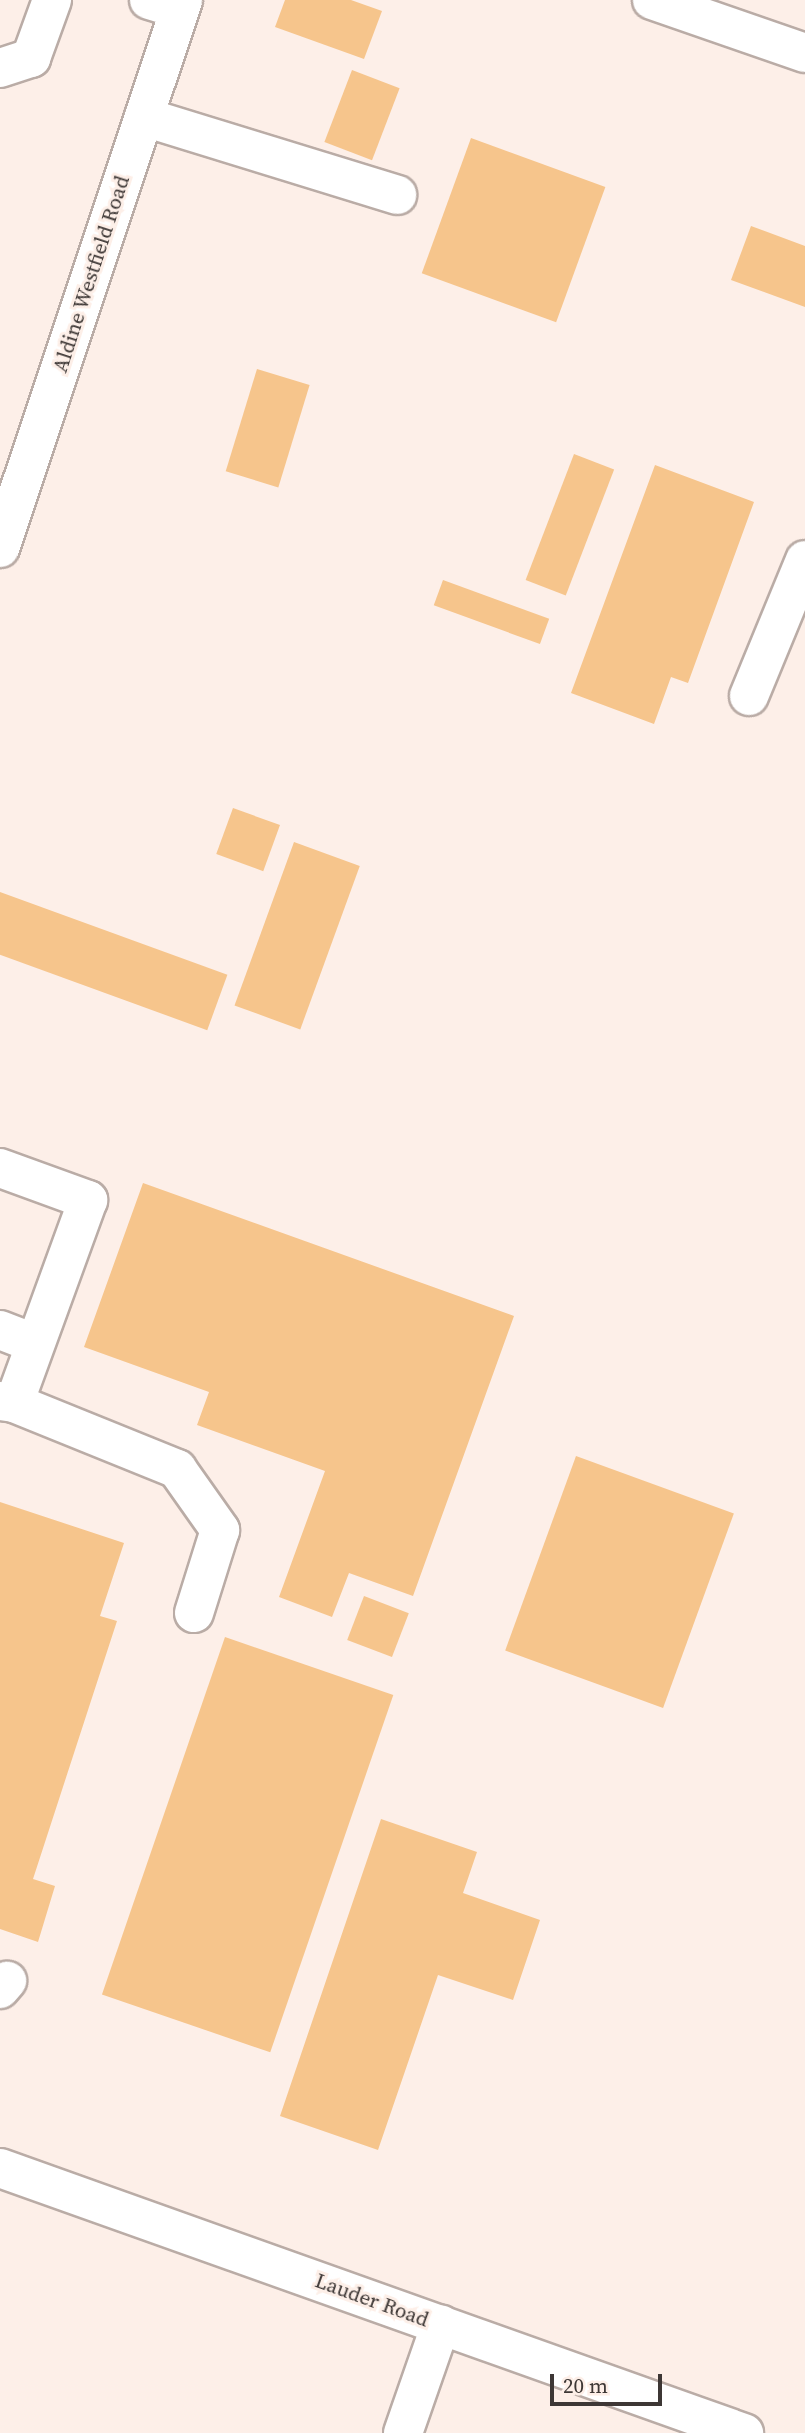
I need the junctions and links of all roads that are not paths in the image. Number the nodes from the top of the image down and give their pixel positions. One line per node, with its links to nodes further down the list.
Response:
1 (52, 0): 5 (street)
2 (652, 0): 4 (street)
3 (170, 3): 6 (street, Aldine Westfield Road)
4 (805, 53)
5 (0, 68)
6 (144, 117): 7 (street); 8 (street, Aldine Westfield Road)
7 (397, 195)
8 (0, 548)
9 (805, 560): 10 (street)
10 (749, 696)
11 (0, 1168): 12 (street)
12 (17, 1337): 13 (street)
13 (7, 1402): 14 (street)
14 (194, 1613)
15 (0, 2168): 16 (street, Lauder Road)
16 (441, 2324): 17 (street, Lauder Road); 18 (street)
17 (658, 2418): 19 (street, Lauder Road)
18 (403, 2433)
19 (744, 2433)

